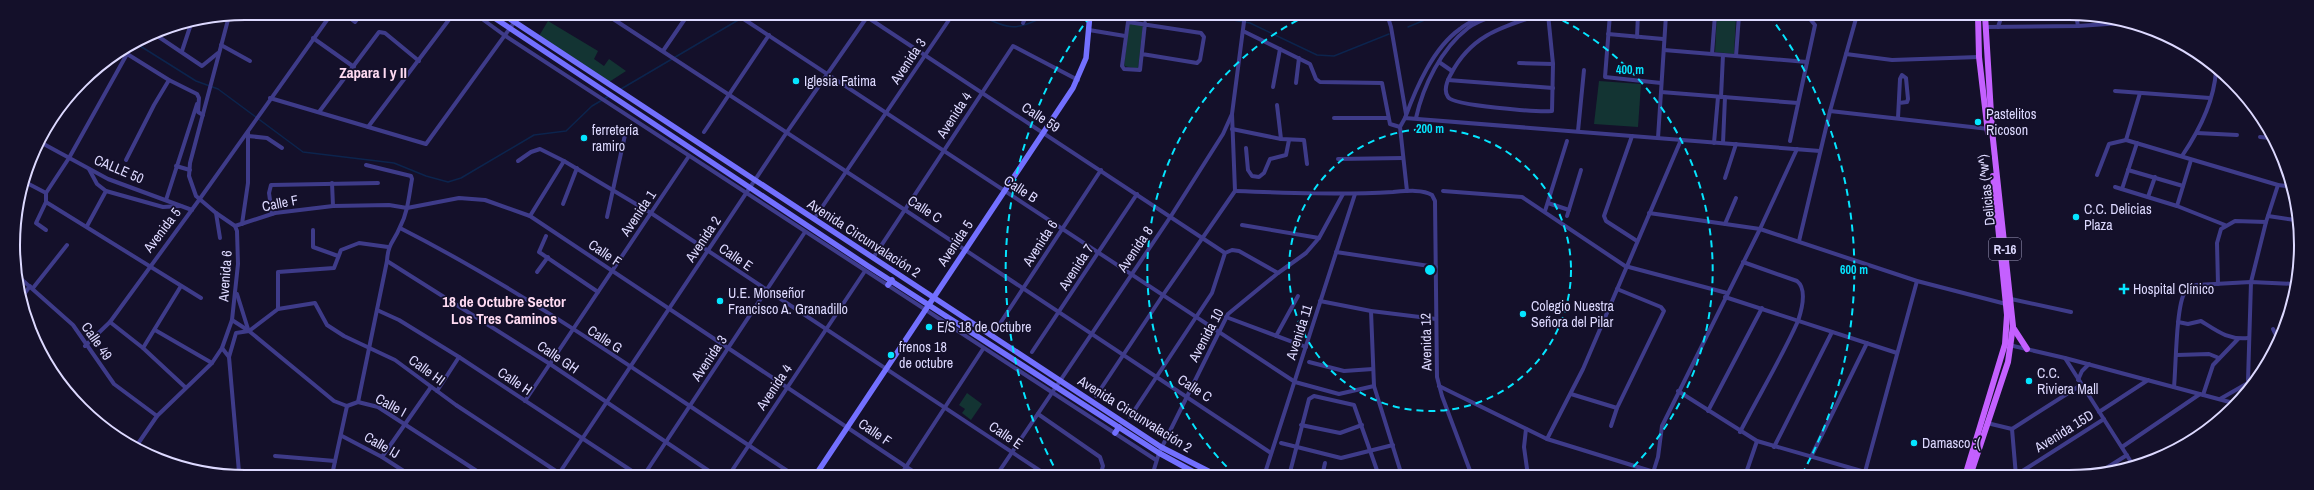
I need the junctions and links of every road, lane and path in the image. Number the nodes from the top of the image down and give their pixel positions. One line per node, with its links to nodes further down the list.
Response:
1 (228, 20): 51 (street)
2 (327, 20): 49 (street, Avenida 5)
3 (449, 20): 68 (street)
4 (483, 20): 45 (street)
5 (496, 20): 40 (main road, Avenida Circunvalación 2)
6 (511, 20): 32 (main road, Avenida Circunvalación 2)
7 (615, 20): 55 (street, Calle C)
8 (685, 20): 55 (street)
9 (746, 20): 44 (street, Calle B)
10 (865, 20): 76 (street, Avenida 2)
11 (872, 20): 58 (street, Calle 59)
12 (949, 20): 58 (street, Avenida 3)
13 (1024, 20): 33 (street)
14 (1090, 20): 41 (main road, Avenida 5)
15 (1244, 20): 42 (street)
16 (1389, 20): 102 (street)
17 (1475, 20): 102 (street)
18 (1485, 20): 69 (street)
19 (1527, 20): 75 (street)
20 (1549, 20): 72 (street)
21 (1609, 20): 43 (street)
22 (1638, 20): 48 (street)
23 (1665, 20): 50 (street)
24 (1714, 20): 60 (street)
25 (1739, 20): 64 (street)
26 (1812, 20): 70 (street)
27 (1856, 20): 61 (street)
28 (1978, 20): 65 (main road, Delicias (^w^) / R-16)
29 (1985, 20): 38 (main road, Delicias (^w^) / R-16)
30 (2000, 20): 39 (street)
31 (2077, 20): 36 (street)
32 (514, 22): 40 (street); 165 (main road, Avenida Circunvalación 2)
33 (1023, 23)
34 (1145, 24): 46 (street); 59 (street); 59 (street)
35 (2111, 24): 36 (street)
36 (2078, 26): 39 (street)
37 (190, 27): 54 (street)
38 (1985, 27): 39 (street); 110 (main road, Delicias (^w^) / R-16)
39 (1998, 27)
40 (508, 29): 45 (street); 150 (main road, Avenida Circunvalación 2)
41 (1089, 30): 46 (street); 79 (main road, Avenida 5)
42 (1243, 31): 52 (street); 100 (street)
43 (1608, 34): 48 (street); 82 (street)
44 (769, 35): 76 (street, Calle B); 89 (street)
45 (504, 36): 107 (street); 141 (street)
46 (1125, 36): 59 (street)
47 (159, 37): 54 (street)
48 (1637, 37): 50 (street)
49 (313, 38): 73 (street); 92 (street, Avenida 5)
50 (1663, 39): 53 (street)
51 (221, 45): 56 (street); 67 (street)
52 (1280, 49): 66 (street); 83 (street)
53 (1664, 50): 60 (street); 82 (street)
54 (182, 51): 56 (street)
55 (663, 51): 89 (street, Calle C)
56 (218, 53): 101 (street)
57 (126, 54): 78 (street)
58 (926, 54): 86 (street, Calle 59); 99 (street, Avenida 3)
59 (1142, 54)
60 (1712, 54): 62 (street)
61 (1846, 54): 65 (street); 97 (street)
62 (1723, 55): 64 (street); 90 (street)
63 (124, 56): 143 (street)
64 (1736, 56): 70 (street)
65 (1979, 57): 110 (main road, Delicias (^w^) / R-16)
66 (1299, 58): 81 (street); 104 (street)
67 (250, 61)
68 (419, 61): 73 (street); 107 (street)
69 (1439, 62): 75 (street); 105 (street)
70 (1807, 62): 94 (street)
71 (1519, 63): 72 (street)
72 (1553, 64): 84 (street)
73 (354, 67): 98 (street)
74 (1584, 70): 111 (street)
75 (1452, 71): 80 (street)
76 (827, 74): 99 (street, Calle B); 113 (street, Avenida 2)
77 (2217, 76): 93 (street)
78 (169, 80): 91 (street); 145 (street)
79 (1078, 80): 86 (street, Avenida 4); 114 (main road, Avenida 5)
80 (1448, 80): 84 (street); 84 (street)
81 (1296, 83)
82 (1661, 83): 87 (street)
83 (1273, 87)
84 (1553, 88)
85 (2115, 91): 88 (street)
86 (983, 92): 114 (street, Calle 59); 139 (street, Avenida 4)
87 (1661, 92): 90 (street); 123 (street)
88 (2140, 93): 93 (street); 128 (street)
89 (728, 95): 112 (street); 113 (street, Calle C)
90 (1721, 97): 94 (street); 131 (street); 132 (street)
91 (199, 98): 101 (street); 153 (street)
92 (270, 98): 98 (street); 116 (street, Avenida 5)
93 (2210, 98): 115 (street)
94 (1798, 103): 130 (street)
95 (1899, 103): 95 (street); 106 (street)
96 (1277, 105): 125 (street)
97 (1830, 111): 106 (street); 140 (street)
98 (319, 112): 107 (street)
99 (886, 113): 139 (street, Calle B); 161 (street, Avenida 3)
100 (1232, 114): 109 (street); 117 (street, Avenida 8)
101 (203, 115): 157 (street)
102 (1406, 116): 105 (street); 108 (street)
103 (1334, 118): 104 (street)
104 (1388, 118): 108 (street)
105 (1416, 118): 111 (street)
106 (1898, 118): 110 (street)
107 (368, 127)
108 (1400, 127): 144 (street)
109 (1232, 129): 120 (street); 125 (street)
110 (1990, 129): 273 (main road, Delicias (^w^) / R-16); 276 (main road, Delicias (^w^) / R-16)
111 (1578, 131): 121 (street)
112 (704, 132)
113 (787, 132): 161 (street, Calle C); 165 (street, Avenida 2)
114 (1044, 132): 158 (street, Calle 59); 177 (main road, Avenida 5)
115 (2197, 133): 119 (street); 142 (street)
116 (248, 134): 136 (street); 189 (street, Avenida 5); 213 (street)
117 (1223, 134): 120 (street); 206 (street, Avenida 8)
118 (625, 135): 176 (street)
119 (2237, 135)
120 (1232, 136): 178 (street)
121 (1632, 136): 123 (street); 229 (street)
122 (2260, 137): 124 (street)
123 (1658, 138): 127 (street)
124 (2267, 138)
125 (1281, 139): 126 (street)
126 (1289, 140): 137 (street); 151 (street)
127 (1681, 140): 131 (street); 203 (street)
128 (2126, 140): 133 (street); 162 (street)
129 (1566, 141): 191 (street)
130 (1790, 141)
131 (1714, 143): 132 (street)
132 (1723, 143): 135 (street)
133 (2137, 143): 142 (street); 160 (street)
134 (44, 144): 143 (street, CALLE 50)
135 (1736, 144): 138 (street); 163 (street)
136 (282, 148)
137 (1246, 148)
138 (1797, 149): 140 (street); 221 (street)
139 (944, 151): 177 (street, Calle B); 198 (street, Avenida 4)
140 (1820, 151): 230 (street)
141 (689, 156): 156 (street); 202 (street, Avenida 1)
142 (2182, 156): 147 (street)
143 (69, 158): 155 (street, CALLE 50); 181 (street)
144 (1403, 158): 146 (street); 179 (street)
145 (126, 160)
146 (1338, 160)
147 (2191, 160): 169 (street); 170 (street)
148 (518, 161): 149 (street, Calle E)
149 (564, 161): 154 (street, Calle E); 205 (street)
150 (713, 164): 156 (main road); 173 (main road, Avenida Circunvalación 2)
151 (1308, 164)
152 (366, 165): 196 (street)
153 (176, 166): 157 (street); 188 (street)
154 (577, 168): 176 (street, Calle E); 192 (street)
155 (89, 169): 175 (street); 188 (street, CALLE 50)
156 (709, 169): 182 (street)
157 (190, 170): 189 (street)
158 (1101, 170): 183 (street, Calle 59); 220 (street, Avenida 6)
159 (1581, 170): 199 (street)
160 (2128, 170): 164 (street); 174 (street)
161 (847, 171): 198 (street, Calle C); 210 (street, Avenida 3)
162 (2097, 175)
163 (1724, 178)
164 (2155, 178): 170 (street); 186 (street)
165 (755, 181): 173 (street, Avenida 2); 210 (main road, Avenida Circunvalación 2)
166 (332, 183): 167 (street); 194 (street); 204 (street)
167 (378, 183)
168 (29, 184): 181 (street)
169 (2278, 185): 171 (street); 208 (street)
170 (2183, 186): 195 (street)
171 (2286, 186)
172 (2115, 187): 174 (street)
173 (750, 188): 182 (street, Avenida 2); 235 (main road, Avenida Circunvalación 2)
174 (2122, 189): 186 (street)
175 (106, 191): 193 (street); 217 (street)
176 (614, 191): 202 (street, Calle E); 209 (street)
177 (1004, 191): 220 (street, Calle B); 233 (main road, Avenida 5)
178 (1235, 191): 184 (street); 227 (street)
179 (1407, 191): 185 (street); 247 (street, Avenida 12)
180 (1443, 191): 200 (street)
181 (46, 193): 190 (street)
182 (746, 194): 224 (street); 234 (street, Avenida 2)
183 (1137, 194): 206 (street, Calle 59); 237 (street, Avenida 7)
184 (1343, 194): 185 (street); 228 (street, Avenida 10)
185 (1355, 194): 236 (street, Avenida 11)
186 (2148, 197): 195 (street)
187 (1736, 198): 214 (street)
188 (166, 200): 193 (street, CALLE 50)
189 (200, 200): 197 (street, Avenida 5); 201 (street)
190 (46, 202): 217 (street); 222 (street)
191 (1548, 203): 199 (street); 200 (street)
192 (563, 204)
193 (183, 206): 197 (street, CALLE 50)
194 (333, 206): 196 (street, Calle F); 204 (street, Calle F)
195 (2178, 206): 216 (street)
196 (407, 208): 205 (street, Calle F); 219 (street)
197 (192, 210): 246 (street, Avenida 5)
198 (905, 210): 233 (street, Calle C); 242 (street, Avenida 4)
199 (1569, 210): 207 (street)
200 (1545, 211): 245 (street)
201 (216, 213): 218 (street); 226 (street)
202 (651, 213): 234 (street, Calle E); 248 (street, Avenida 1)
203 (1649, 213): 214 (street); 229 (street)
204 (272, 214): 213 (street, Calle F)
205 (530, 216): 248 (street, Calle F)
206 (1171, 216): 227 (street, Calle 59); 252 (street, Avenida 8)
207 (1567, 216)
208 (2268, 216): 211 (street); 212 (street)
209 (607, 217)
210 (814, 219): 242 (main road, Avenida Circunvalación 2)
211 (2293, 220)
212 (2266, 222): 216 (street); 256 (street)
213 (242, 224): 218 (street, Calle F)
214 (1725, 224): 221 (street)
215 (1242, 225): 228 (street)
216 (2225, 225): 257 (street)
217 (87, 226): 246 (street)
218 (235, 226): 264 (street, Avenida 6)
219 (400, 228): 232 (street); 297 (street, Calle G)
220 (1062, 229): 237 (street, Calle B); 262 (street, Avenida 6)
221 (1760, 229): 230 (street); 244 (street)
222 (46, 230)
223 (313, 230): 239 (street)
224 (805, 232): 240 (street); 265 (street, Avenida 3)
225 (546, 236): 241 (street)
226 (220, 238)
227 (1202, 238): 238 (street, Calle 59); 268 (street)
228 (1319, 238): 251 (street, Avenida 10)
229 (1637, 241): 245 (street)
230 (1799, 241): 255 (street)
231 (67, 246): 261 (street)
232 (388, 247): 239 (street); 243 (street)
233 (965, 249): 262 (street, Calle C); 272 (main road, Avenida 5)
234 (708, 251): 265 (street, Calle E); 279 (street, Avenida 2)
235 (848, 251): 240 (main road); 254 (main road, Avenida Circunvalación 2)
236 (1336, 252): 247 (street); 274 (street, Avenida 11)
237 (1098, 253): 252 (street, Calle B); 282 (street, Avenida 7)
238 (1225, 253): 251 (street); 285 (street)
239 (338, 256): 278 (street)
240 (843, 257): 249 (street)
241 (548, 258): 250 (street); 266 (street)
242 (873, 258): 272 (main road, Avenida Circunvalación 2)
243 (387, 261): 281 (street); 331 (street, Calle GH)
244 (1743, 262): 269 (street); 289 (street)
245 (1625, 266): 263 (street); 269 (street)
246 (149, 267): 260 (street); 290 (street, Avenida 5)
247 (1436, 267): 288 (street, Avenida 12)
248 (612, 271): 266 (street, Avenida 1); 279 (street, Calle F)
249 (865, 271): 259 (street); 294 (street, Avenida 4)
250 (536, 272)
251 (1278, 273): 286 (street, Avenida 10)
252 (1131, 274): 268 (street, Calle B); 300 (street, Avenida 8)
253 (23, 280): 261 (street, Calle 49)
254 (892, 280): 259 (main road); 275 (main road, Avenida Circunvalación 2)
255 (1917, 281): 276 (street); 322 (street)
256 (2251, 282): 257 (street); 258 (street); 307 (street)
257 (2218, 284): 291 (street)
258 (2291, 284)
259 (888, 285): 280 (street)
260 (181, 286): 271 (street); 296 (street)
261 (32, 287): 267 (street); 313 (street, Calle 49)
262 (1024, 288): 282 (street, Calle C); 293 (street, Avenida 6)
263 (1617, 289): 353 (street); 365 (street)
264 (236, 290): 287 (street, Avenida 6); 298 (street)
265 (766, 290): 294 (street, Calle E); 318 (street, Avenida 3)
266 (598, 292): 297 (street, Avenida 1)
267 (25, 294)
268 (1163, 295): 285 (street, Calle B); 323 (street)
269 (1726, 295): 277 (street); 351 (street)
270 (1298, 296): 305 (street)
271 (201, 298)
272 (933, 298): 275 (main road, Avenida 5); 337 (main road, Avenida Circunvalación 2)
273 (2011, 299): 284 (street); 292 (main road, Delicias (^w^) / R-16)
274 (1320, 302): 283 (street); 315 (street, Avenida 11)
275 (928, 304): 280 (main road, Avenida 5); 306 (main road, Avenida Circunvalación 2)
276 (2006, 304): 311 (main road, Delicias (^w^) / R-16)
277 (1762, 308): 289 (street); 366 (street)
278 (278, 309): 298 (street); 314 (street, Calle HI)
279 (669, 309): 318 (street, Calle F); 333 (street, Avenida 2)
280 (925, 309): 309 (street); 334 (main road, Avenida 5)
281 (377, 310): 314 (street); 326 (street, Calle H)
282 (1059, 311): 300 (street, Calle C); 321 (street, Avenida 7)
283 (1371, 311): 288 (street); 335 (street)
284 (2071, 312)
285 (1196, 317): 301 (street, Calle B); 336 (street)
286 (1226, 318): 301 (street, Avenida 10); 305 (street)
287 (232, 320): 298 (street); 299 (street, Avenida 6)
288 (1436, 320): 346 (street, Avenida 12)
289 (1798, 320): 302 (street); 381 (street)
290 (110, 322): 313 (street, Avenida 5); 316 (street)
291 (2178, 322): 308 (street); 324 (street)
292 (2013, 326): 312 (main road, Delicias (^w^) / R-16); 320 (main road)
293 (997, 328)
294 (827, 329): 334 (street, Calle E); 349 (street, Avenida 4)
295 (2273, 329): 303 (street)
296 (155, 330): 316 (street); 330 (street)
297 (573, 330): 331 (street, Avenida 1); 333 (street, Calle G)
298 (249, 331): 304 (street); 362 (street)
299 (229, 332): 304 (street); 317 (street, Avenida 6)
300 (1092, 332): 323 (street, Calle C); 337 (street, Avenida 8)
301 (1218, 332): 341 (street, Calle B); 356 (street, Avenida 10)
302 (1832, 332): 310 (street); 394 (street)
303 (2276, 334)
304 (236, 335): 325 (street)
305 (1276, 336): 315 (street)
306 (980, 337): 309 (main road); 344 (main road, Avenida Circunvalación 2)
307 (2248, 338): 308 (street); 340 (street)
308 (2238, 339): 328 (street)
309 (975, 343): 319 (street)
310 (1867, 343): 322 (street); 403 (street)
311 (2005, 344): 312 (street); 442 (main road, Delicias (^w^) / R-16)
312 (2012, 345): 320 (street); 372 (main road, Delicias (^w^) / R-16)
313 (85, 346): 369 (street, Calle 49)
314 (368, 347): 343 (street, Calle HI); 359 (street)
315 (1306, 347): 341 (street, Avenida 11)
316 (143, 348): 347 (street)
317 (222, 348): 325 (street); 330 (street, Avenida 6)
318 (729, 348): 349 (street, Calle F); 363 (street, Avenida 3)
319 (983, 349): 352 (street); 364 (street)
320 (2027, 349): 327 (street)
321 (1032, 352)
322 (1897, 353): 441 (street)
323 (1124, 354): 336 (street, Calle C); 355 (street)
324 (2177, 355): 328 (street); 348 (street)
325 (229, 357): 410 (street)
326 (460, 357): 350 (street); 358 (street, Calle H)
327 (2065, 358): 332 (street); 338 (street)
328 (2219, 358): 354 (street)
329 (1309, 362): 335 (street)
330 (212, 363): 347 (street, Avenida 6)
331 (550, 364): 358 (street, Avenida 1); 361 (street, Calle GH)
332 (2089, 364): 338 (street); 339 (street)
333 (630, 368): 361 (street, Avenida 2); 363 (street, Calle G)
334 (886, 368): 364 (street, Calle E); 377 (main road, Avenida 5)
335 (1373, 369): 345 (street)
336 (1157, 376): 356 (street, Calle C); 370 (street)
337 (1060, 380): 344 (street, Avenida 8); 392 (main road, Avenida Circunvalación 2)
338 (2078, 380): 342 (street)
339 (2148, 380): 348 (street); 367 (street)
340 (2248, 381): 357 (street)
341 (1295, 382): 345 (street, Calle B); 399 (street, Avenida 11)
342 (2081, 385): 367 (street); 380 (street)
343 (431, 386): 350 (street, Calle HI); 373 (street)
344 (1056, 386): 352 (street, Avenida 8); 378 (main road, Avenida Circunvalación 2)
345 (1374, 386): 390 (street)
346 (1439, 386): 379 (street); 435 (street, Avenida 12)
347 (185, 387): 369 (street, Avenida 6)
348 (2174, 387): 354 (street)
349 (788, 388): 377 (street, Calle F); 391 (street, Avenida 4)
350 (437, 391): 414 (street, Calle HI)
351 (1678, 391): 366 (street); 438 (street)
352 (1052, 392): 368 (street); 382 (street)
353 (1571, 394): 365 (street); 385 (street)
354 (2201, 394): 357 (street); 395 (street)
355 (1096, 396)
356 (1188, 396): 392 (street, Avenida 10); 399 (street, Calle C)
357 (2220, 399): 360 (street)
358 (525, 401): 384 (street, Calle H)
359 (358, 402): 362 (street, Calle I); 373 (street, Calle I)
360 (2230, 402)
361 (606, 403): 384 (street, Avenida 2); 388 (street, Calle GH)
362 (347, 406): 383 (street)
363 (689, 407): 388 (street, Avenida 3); 391 (street, Calle G)
364 (946, 408): 397 (street, Calle E); 408 (street)
365 (1617, 408): 376 (street)
366 (1708, 411): 381 (street)
367 (2099, 412): 371 (street)
368 (1038, 414): 397 (street); 426 (street)
369 (157, 416): 387 (street, Avenida 6)
370 (1130, 417)
371 (2104, 419): 395 (street); 445 (street, Avenida 15D)
372 (1988, 422): 380 (street); 443 (main road, Delicias (^w^) / R-16)
373 (405, 425): 402 (street); 413 (street, Calle I)
374 (1301, 425): 375 (street); 375 (street); 393 (street)
375 (1362, 425): 396 (street)
376 (1611, 426)
377 (847, 427): 408 (street, Calle F); 421 (main road, Avenida 5)
378 (1119, 428): 382 (main road); 398 (main road, Avenida Circunvalación 2)
379 (1526, 429): 385 (street); 436 (street)
380 (2012, 429): 444 (street)
381 (1740, 432): 386 (street)
382 (1115, 433): 404 (street)
383 (342, 436): 402 (street, Calle IJ); 405 (street)
384 (582, 438): 415 (street, Avenida 2); 416 (street, Calle H)
385 (1547, 439): 437 (street)
386 (1757, 441): 394 (street); 439 (street)
387 (138, 443)
388 (666, 443): 417 (street, Avenida 3); 418 (street, Calle GH)
389 (1281, 443): 393 (street)
390 (1392, 445): 396 (street); 434 (street)
391 (748, 446): 419 (street, Avenida 4); 420 (street, Calle G)
392 (1162, 447): 398 (street, Avenida 10); 429 (main road, Avenida Circunvalación 2)
393 (1295, 447): 396 (street); 431 (street)
394 (1774, 447): 403 (street)
395 (2122, 447): 400 (street)
396 (1371, 450): 433 (street)
397 (1012, 452): 424 (street); 425 (street, Calle E)
398 (1158, 453): 404 (street, Avenida 10); 428 (main road, Avenida Circunvalación 2)
399 (1271, 453): 430 (street, Avenida 11)
400 (2127, 455): 406 (street); 409 (street)
401 (275, 456): 405 (street)
402 (382, 457): 412 (street, Calle IJ)
403 (1811, 458): 440 (street)
404 (1156, 460): 427 (street, Avenida 10)
405 (335, 461): 411 (street)
406 (2131, 461)
407 (1325, 463): 432 (street)
408 (907, 466): 422 (street); 423 (street, Calle F)
409 (2109, 467)
410 (239, 470)
411 (333, 470)
412 (402, 470)
413 (475, 470)
414 (552, 470)
415 (562, 470)
416 (630, 470)
417 (647, 470)
418 (707, 470)
419 (731, 470)
420 (785, 470)
421 (819, 470)
422 (904, 470)
423 (912, 470)
424 (1000, 470)
425 (1039, 470)
426 (1102, 470)
427 (1154, 470)
428 (1190, 470)
429 (1206, 470)
430 (1266, 470)
431 (1289, 470)
432 (1323, 470)
433 (1377, 470)
434 (1400, 470)
435 (1470, 470)
436 (1527, 470)
437 (1641, 470)
438 (1654, 470)
439 (1747, 470)
440 (1857, 470)
441 (1866, 470)
442 (1967, 470)
443 (1972, 470)
444 (2015, 470)
445 (2025, 470)

